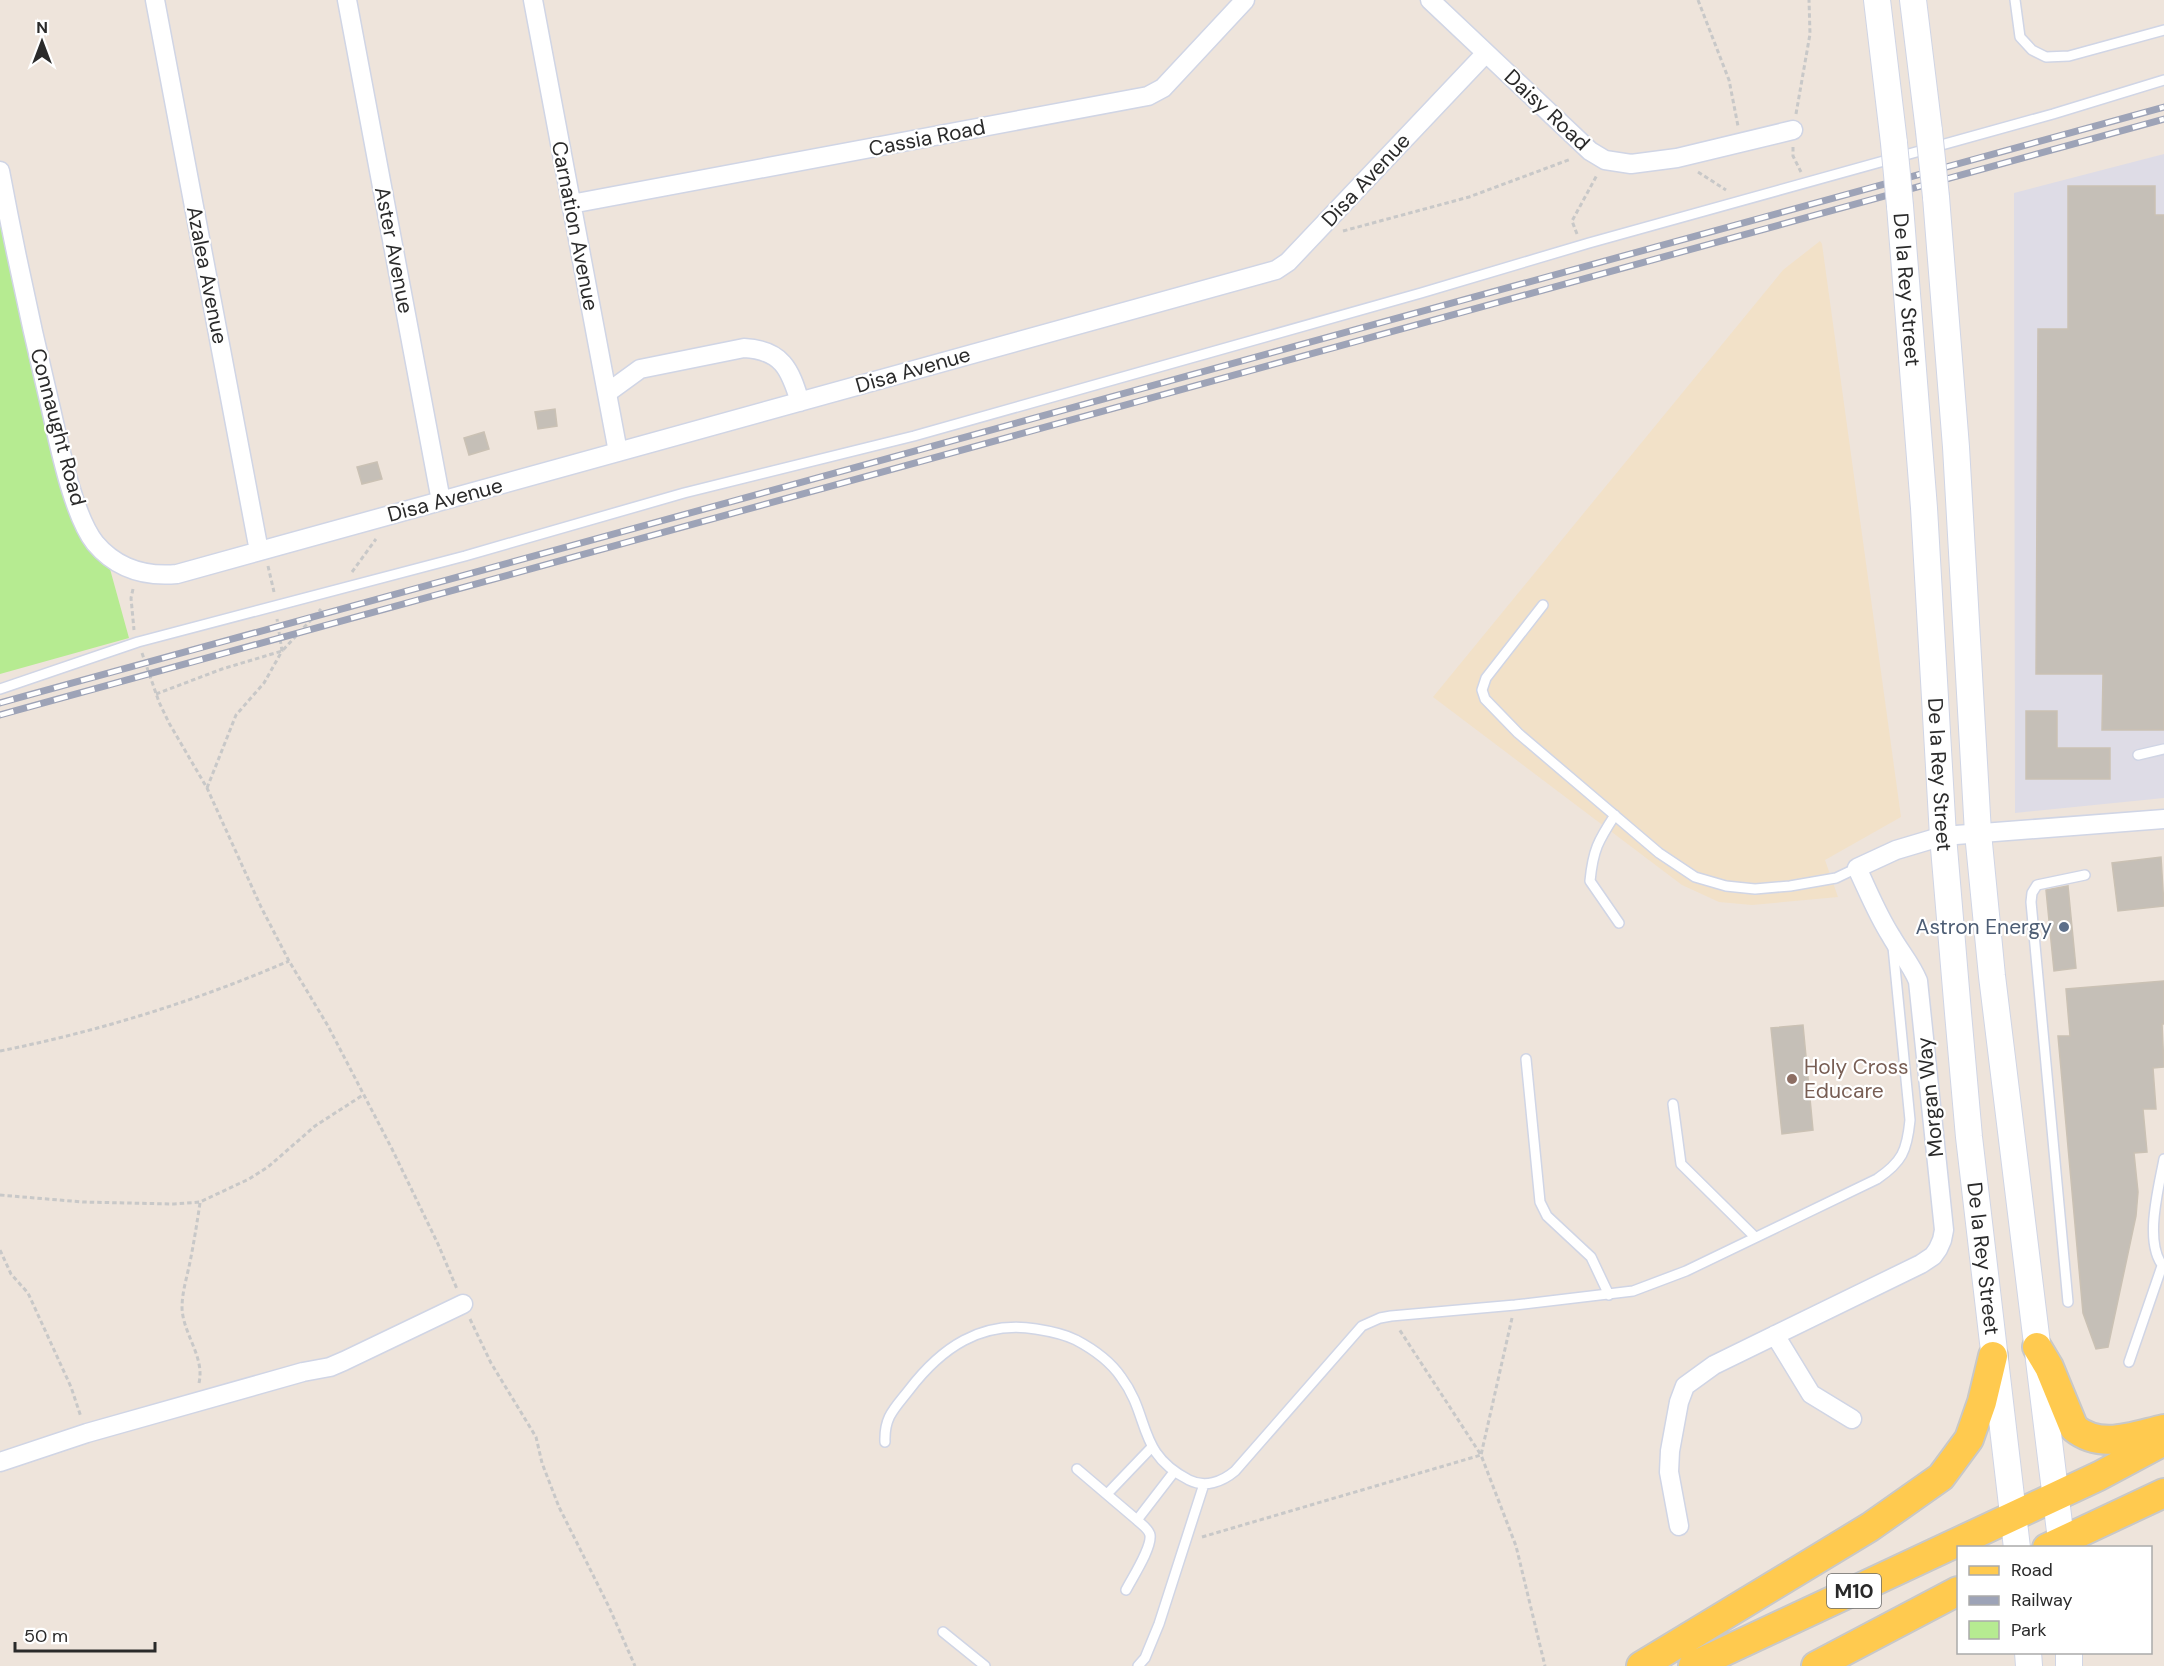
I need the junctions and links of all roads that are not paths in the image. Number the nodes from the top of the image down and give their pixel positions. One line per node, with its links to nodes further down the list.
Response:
1 (155, 0): 19 (street, Azalea Avenue)
2 (347, 0): 18 (street, Aster Avenue)
3 (533, 0): 14 (street, Carnation Avenue)
4 (1245, 0): 14 (street, Cassia Road)
5 (1430, 0): 10 (street, Daisy Road)
6 (1877, 0): 27 (main road, De la Rey Street, bridge)
7 (1913, 0): 26 (main road, De la Rey Street, bridge)
8 (2015, 0): 9 (lane)
9 (2164, 30)
10 (1486, 53): 12 (street, Daisy Road); 16 (street, Disa Avenue)
11 (2164, 80): 21 (lane)
12 (1793, 130)
13 (0, 171): 19 (street, Connaught Road)
14 (571, 204): 15 (street, Carnation Avenue)
15 (607, 393): 16 (street); 17 (street, Carnation Avenue)
16 (800, 402): 17 (street, Disa Avenue)
17 (618, 452): 18 (street, Disa Avenue)
18 (441, 501): 19 (street, Disa Avenue)
19 (259, 551)
20 (1543, 605): 24 (lane)
21 (0, 689)
22 (2164, 749): 23 (lane)
23 (2138, 754)
24 (1615, 815): 28 (lane); 30 (lane)
25 (2164, 819): 26 (street)
26 (1978, 833): 27 (street); 41 (main road, De la Rey Street)
27 (1943, 836): 28 (street); 42 (main road, De la Rey Street)
28 (1857, 868): 31 (street, Morgan Way)
29 (2085, 875): 38 (lane)
30 (1619, 923)
31 (1892, 938): 35 (lane); 40 (street, Morgan Way)
32 (1526, 1059): 37 (lane)
33 (1673, 1104): 35 (lane)
34 (2164, 1159): 36 (lane)
35 (1755, 1237): 37 (lane)
36 (2163, 1266): 43 (lane)
37 (1609, 1295): 52 (lane)
38 (2068, 1302)
39 (463, 1304): 49 (street)
40 (1775, 1335): 44 (street); 58 (street, Morgan Way)
41 (2037, 1347): 45 (main road); 55 (main road, De la Rey Street)
42 (1994, 1356): 56 (main road, De la Rey Street); 66 (main road)
43 (2129, 1362)
44 (1851, 1419)
45 (2164, 1430)
46 (2164, 1441): 55 (main road, M10)
47 (885, 1442): 48 (lane)
48 (1152, 1447): 51 (lane); 54 (lane)
49 (0, 1462)
50 (1077, 1469): 54 (lane)
51 (1174, 1472): 52 (lane); 57 (lane)
52 (1204, 1484): 65 (lane)
53 (2164, 1492): 59 (main road)
54 (1107, 1494): 57 (lane)
55 (2057, 1495): 56 (main road, M10); 59 (main road, De la Rey Street)
56 (2014, 1516): 60 (main road, De la Rey Street); 67 (main road, M10)
57 (1137, 1520): 61 (lane)
58 (1679, 1526)
59 (2057, 1545)
60 (2017, 1546)
61 (1126, 1590)
62 (1957, 1593): 68 (main road, M10)
63 (943, 1632): 64 (lane)
64 (985, 1666)
65 (1138, 1666)
66 (1641, 1666)
67 (1693, 1666)
68 (1816, 1666)

